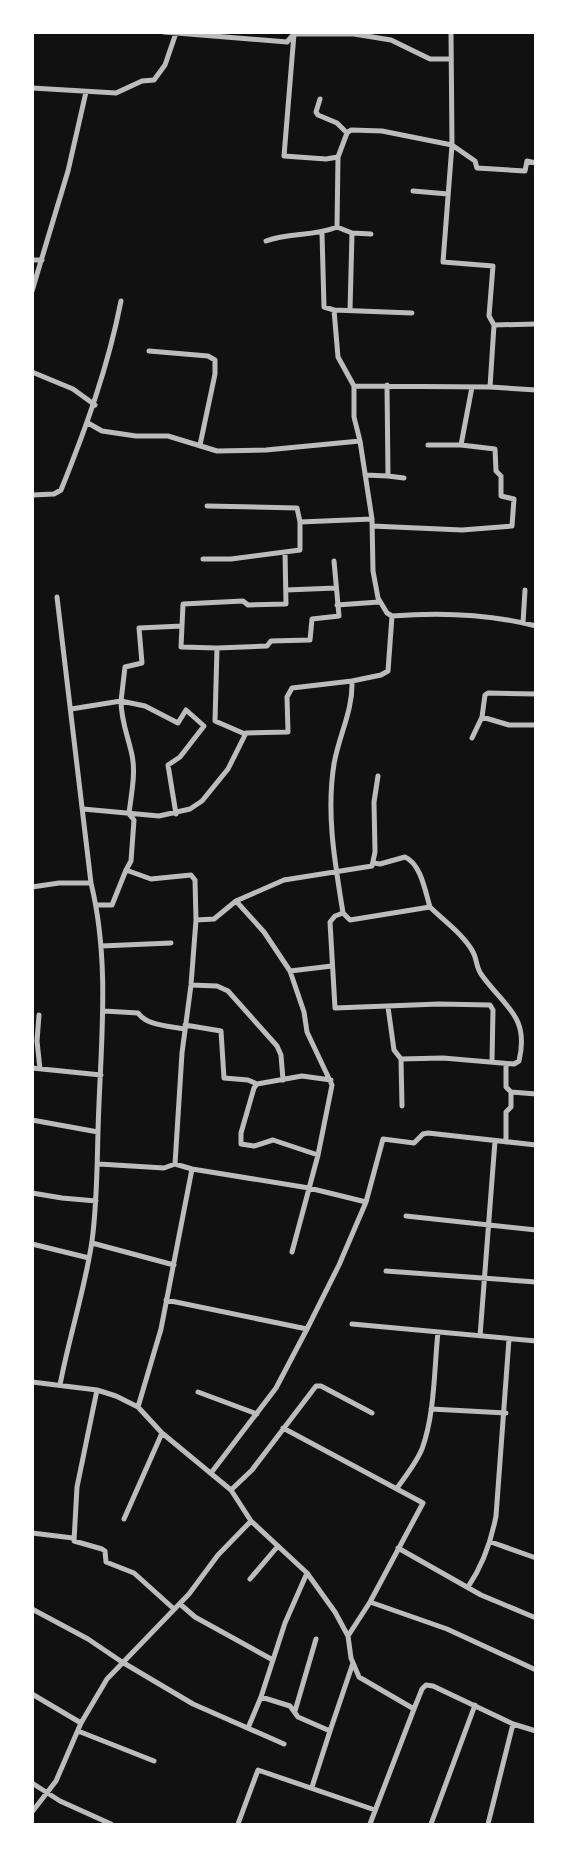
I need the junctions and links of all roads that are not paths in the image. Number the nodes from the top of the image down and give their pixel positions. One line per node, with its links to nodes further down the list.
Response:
1 (164, 32): 3 (street)
2 (451, 32): 6 (street)
3 (176, 33): 5 (street); 8 (street)
4 (305, 33): 5 (street); 6 (street)
5 (294, 34): 12 (street)
6 (450, 59): 11 (street)
7 (32, 88): 8 (street)
8 (86, 92): 22 (street)
9 (320, 99): 10 (street)
10 (347, 132): 11 (street); 12 (street)
11 (452, 144): 13 (street); 15 (street)
12 (338, 157): 16 (street)
13 (536, 163)
14 (413, 191): 15 (street)
15 (448, 194): 29 (street)
16 (337, 227): 17 (street); 18 (street)
17 (322, 233): 20 (street); 25 (street)
18 (352, 233): 19 (street); 26 (street)
19 (371, 234)
20 (266, 241)
21 (32, 260): 22 (street)
22 (42, 260): 23 (street)
23 (32, 291)
24 (121, 301): 37 (street)
25 (334, 310): 26 (street); 33 (street)
26 (350, 310): 27 (street)
27 (412, 313)
28 (536, 324): 29 (street)
29 (494, 325): 35 (street)
30 (149, 351): 40 (street)
31 (32, 372): 37 (street)
32 (388, 385): 33 (street); 34 (street); 44 (street)
33 (354, 386): 39 (street)
34 (472, 387): 35 (street); 41 (street)
35 (490, 387): 36 (street)
36 (536, 390)
37 (95, 404): 38 (street)
38 (88, 423): 40 (street); 46 (street)
39 (360, 441): 40 (street); 43 (street)
40 (200, 445)
41 (461, 445): 42 (street); 50 (street)
42 (428, 446)
43 (365, 474): 44 (street); 48 (street)
44 (388, 476): 45 (street)
45 (404, 478)
46 (32, 495)
47 (207, 506): 49 (street)
48 (372, 519): 49 (street); 50 (street)
49 (300, 522): 51 (street)
50 (372, 526): 58 (street)
51 (285, 552): 52 (street); 55 (street)
52 (204, 559)
53 (334, 561): 54 (street)
54 (336, 588): 55 (street); 59 (street)
55 (286, 590): 62 (street)
56 (525, 590): 61 (street)
57 (57, 597): 68 (street)
58 (379, 602): 59 (street); 60 (street)
59 (337, 605): 64 (street)
60 (392, 616): 61 (street); 65 (street)
61 (523, 623): 63 (street)
62 (182, 626): 64 (street); 67 (street)
63 (536, 626)
64 (217, 648): 71 (street)
65 (351, 681): 71 (street); 79 (street)
66 (536, 694): 69 (street)
67 (121, 701): 68 (street); 75 (street); 76 (street)
68 (71, 709): 74 (street)
69 (482, 717): 70 (street); 72 (street)
70 (536, 725)
71 (245, 734): 76 (street)
72 (472, 738)
73 (378, 776): 77 (street)
74 (83, 809): 75 (street); 80 (street)
75 (130, 814): 76 (street); 78 (street)
76 (176, 814)
77 (374, 863): 79 (street); 84 (street)
78 (126, 870): 83 (street); 86 (street)
79 (336, 872): 82 (street); 85 (street)
80 (91, 883): 81 (street); 83 (street)
81 (32, 887)
82 (236, 901): 86 (street); 90 (street)
83 (97, 905): 88 (street)
84 (430, 907): 85 (street); 98 (street)
85 (342, 913): 89 (street)
86 (196, 920): 91 (street)
87 (171, 943): 88 (street)
88 (101, 946): 93 (street)
89 (332, 966): 90 (street); 92 (street)
90 (290, 971): 103 (street)
91 (191, 985): 95 (street); 102 (street)
92 (388, 1007): 96 (street); 97 (street)
93 (104, 1011): 95 (street); 101 (street)
94 (39, 1015): 100 (street)
95 (184, 1027): 104 (street); 115 (street)
96 (401, 1059): 97 (street); 107 (street)
97 (492, 1061): 98 (street)
98 (506, 1064): 105 (street)
99 (32, 1068): 100 (street)
100 (40, 1069): 101 (street)
101 (101, 1075): 109 (street)
102 (283, 1080): 103 (street); 104 (street)
103 (331, 1080): 113 (street)
104 (257, 1084): 113 (street)
105 (510, 1092): 106 (street); 111 (street)
106 (536, 1094)
107 (402, 1106)
108 (32, 1120): 109 (street)
109 (98, 1132): 114 (street)
110 (495, 1141): 111 (street); 120 (street); 122 (street)
111 (506, 1142): 112 (street)
112 (536, 1145)
113 (318, 1155): 117 (street)
114 (99, 1164): 115 (street); 119 (street)
115 (175, 1164): 116 (street)
116 (192, 1169): 117 (street); 128 (street)
117 (309, 1188): 120 (street); 126 (street)
118 (32, 1193): 119 (street)
119 (96, 1201): 124 (street)
120 (366, 1202): 134 (street)
121 (406, 1216): 122 (street)
122 (488, 1226): 123 (street); 130 (street)
123 (536, 1230)
124 (92, 1243): 127 (street); 128 (street)
125 (32, 1244): 127 (street)
126 (292, 1252)
127 (89, 1258): 140 (street)
128 (174, 1265): 132 (street)
129 (386, 1271): 130 (street)
130 (483, 1278): 131 (street); 136 (street)
131 (536, 1282)
132 (166, 1300): 134 (street); 143 (street)
133 (352, 1324): 135 (street)
134 (307, 1329): 147 (street)
135 (438, 1332): 136 (street); 144 (street)
136 (480, 1336): 137 (street)
137 (509, 1339): 138 (street); 146 (street)
138 (536, 1341)
139 (32, 1382): 140 (street)
140 (60, 1385): 141 (street)
141 (97, 1390): 143 (street); 156 (street)
142 (198, 1392): 147 (street)
143 (138, 1407): 149 (street)
144 (431, 1409): 146 (street); 151 (street)
145 (372, 1412): 148 (street)
146 (506, 1413): 157 (street)
147 (257, 1414): 150 (street)
148 (283, 1428): 151 (street); 152 (street)
149 (162, 1433): 150 (street); 153 (street)
150 (211, 1473): 152 (street)
151 (397, 1488): 159 (street)
152 (231, 1490): 154 (street)
153 (124, 1519)
154 (251, 1521): 158 (street); 165 (street)
155 (32, 1533): 156 (street)
156 (73, 1538): 167 (street)
157 (491, 1542): 160 (street); 163 (street)
158 (278, 1546): 161 (street); 162 (street)
159 (398, 1548): 163 (street); 164 (street)
160 (536, 1558)
161 (307, 1574): 169 (street); 171 (street)
162 (250, 1579)
163 (468, 1587): 168 (street)
164 (370, 1602): 169 (street); 174 (street)
165 (180, 1604): 167 (street); 171 (street)
166 (32, 1609): 172 (street)
167 (174, 1609): 172 (street)
168 (536, 1618)
169 (348, 1636): 173 (street)
170 (316, 1639): 179 (street)
171 (273, 1660): 176 (street)
172 (122, 1662): 180 (street); 182 (street)
173 (353, 1662): 178 (street); 184 (street)
174 (536, 1670)
175 (32, 1694): 180 (street)
176 (261, 1697): 179 (street); 182 (street)
177 (474, 1705): 178 (street); 181 (street); 196 (street)
178 (414, 1709): 191 (street)
179 (295, 1712): 184 (street)
180 (81, 1723): 183 (street)
181 (514, 1724): 185 (street); 197 (street)
182 (248, 1728): 186 (street)
183 (78, 1731): 187 (street); 190 (street)
184 (330, 1731): 189 (street)
185 (536, 1731)
186 (284, 1744)
187 (154, 1761)
188 (32, 1783): 190 (street)
189 (312, 1787): 191 (street); 194 (street)
190 (49, 1792): 192 (street); 193 (street)
191 (375, 1810): 195 (street)
192 (32, 1812)
193 (111, 1824)
194 (238, 1824)
195 (370, 1824)
196 (431, 1824)
197 (488, 1824)

